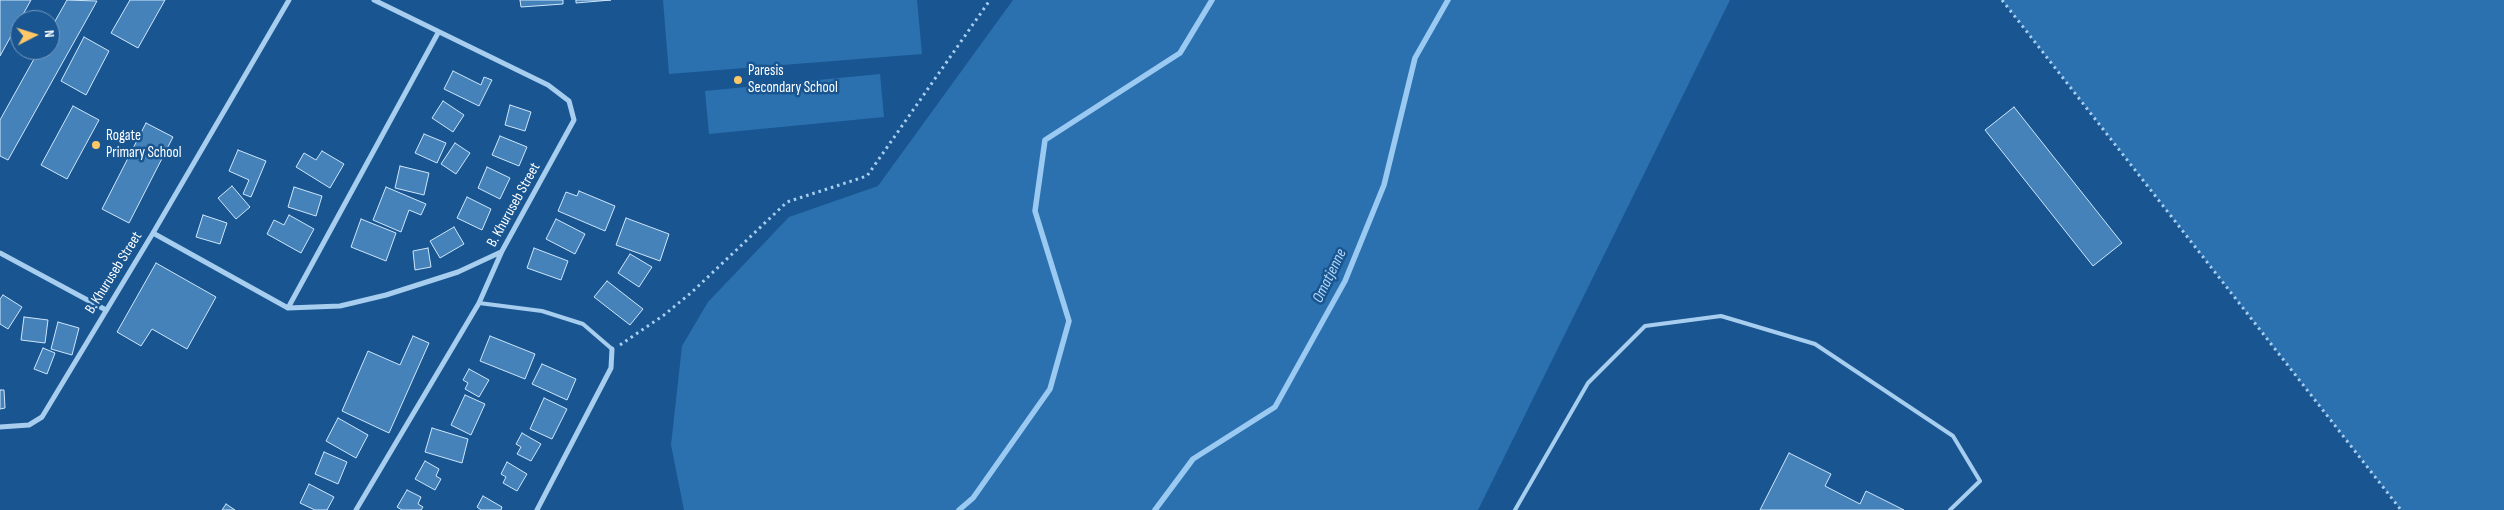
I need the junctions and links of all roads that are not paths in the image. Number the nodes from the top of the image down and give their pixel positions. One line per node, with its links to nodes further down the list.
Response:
1 (289, 0): 4 (street, B. Khuruseb Street)
2 (374, 0): 3 (street, B. Khuruseb Street)
3 (438, 33): 5 (street, B. Khuruseb Street); 8 (street)
4 (153, 233): 8 (street); 9 (street, B. Khuruseb Street)
5 (502, 251): 7 (street, B. Khuruseb Street); 8 (street)
6 (0, 253): 9 (street)
7 (479, 303): 10 (lane); 12 (street, B. Khuruseb Street)
8 (288, 308)
9 (106, 310): 11 (street, B. Khuruseb Street)
10 (612, 349): 13 (street)
11 (0, 427)
12 (356, 510)
13 (537, 510)
14 (1515, 510): 15 (lane)
15 (1950, 510)

